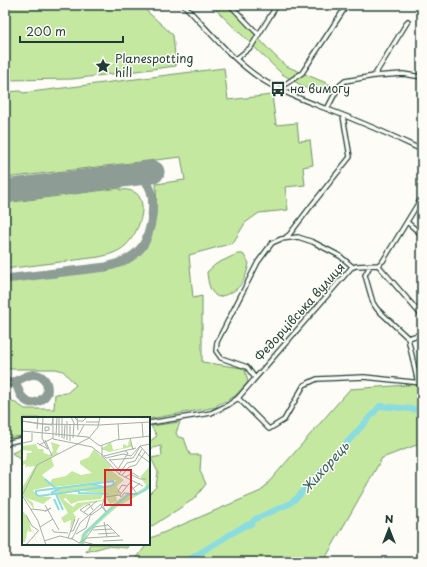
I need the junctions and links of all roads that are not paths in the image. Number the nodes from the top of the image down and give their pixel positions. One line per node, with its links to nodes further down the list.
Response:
1 (184, 5): 7 (street)
2 (230, 5): 6 (street)
3 (276, 5): 6 (street)
4 (346, 5): 10 (street)
5 (408, 21): 8 (street)
6 (258, 34): 7 (street)
7 (236, 60): 10 (street)
8 (374, 76): 9 (street); 11 (street)
9 (422, 77)
10 (278, 89): 11 (street)
11 (327, 109): 12 (street)
12 (343, 116): 13 (street); 17 (street)
13 (422, 150)
14 (422, 197): 15 (street)
15 (407, 222): 16 (street); 19 (street)
16 (422, 235)
17 (281, 239): 20 (street); 24 (street)
18 (370, 266): 19 (street, Федорцівська вулиця); 20 (street, Федорцівська вулиця); 23 (street)
19 (378, 266): 21 (street)
20 (353, 267): 24 (street, Федорцівська вулиця)
21 (422, 316)
22 (422, 334): 23 (street)
23 (408, 338): 25 (street)
24 (255, 378): 26 (street, Федорцівська вулиця)
25 (420, 383): 26 (street)
26 (238, 398): 27 (street, Федорцівська вулиця)
27 (150, 423)
28 (22, 439): 29 (street)
29 (5, 446)

